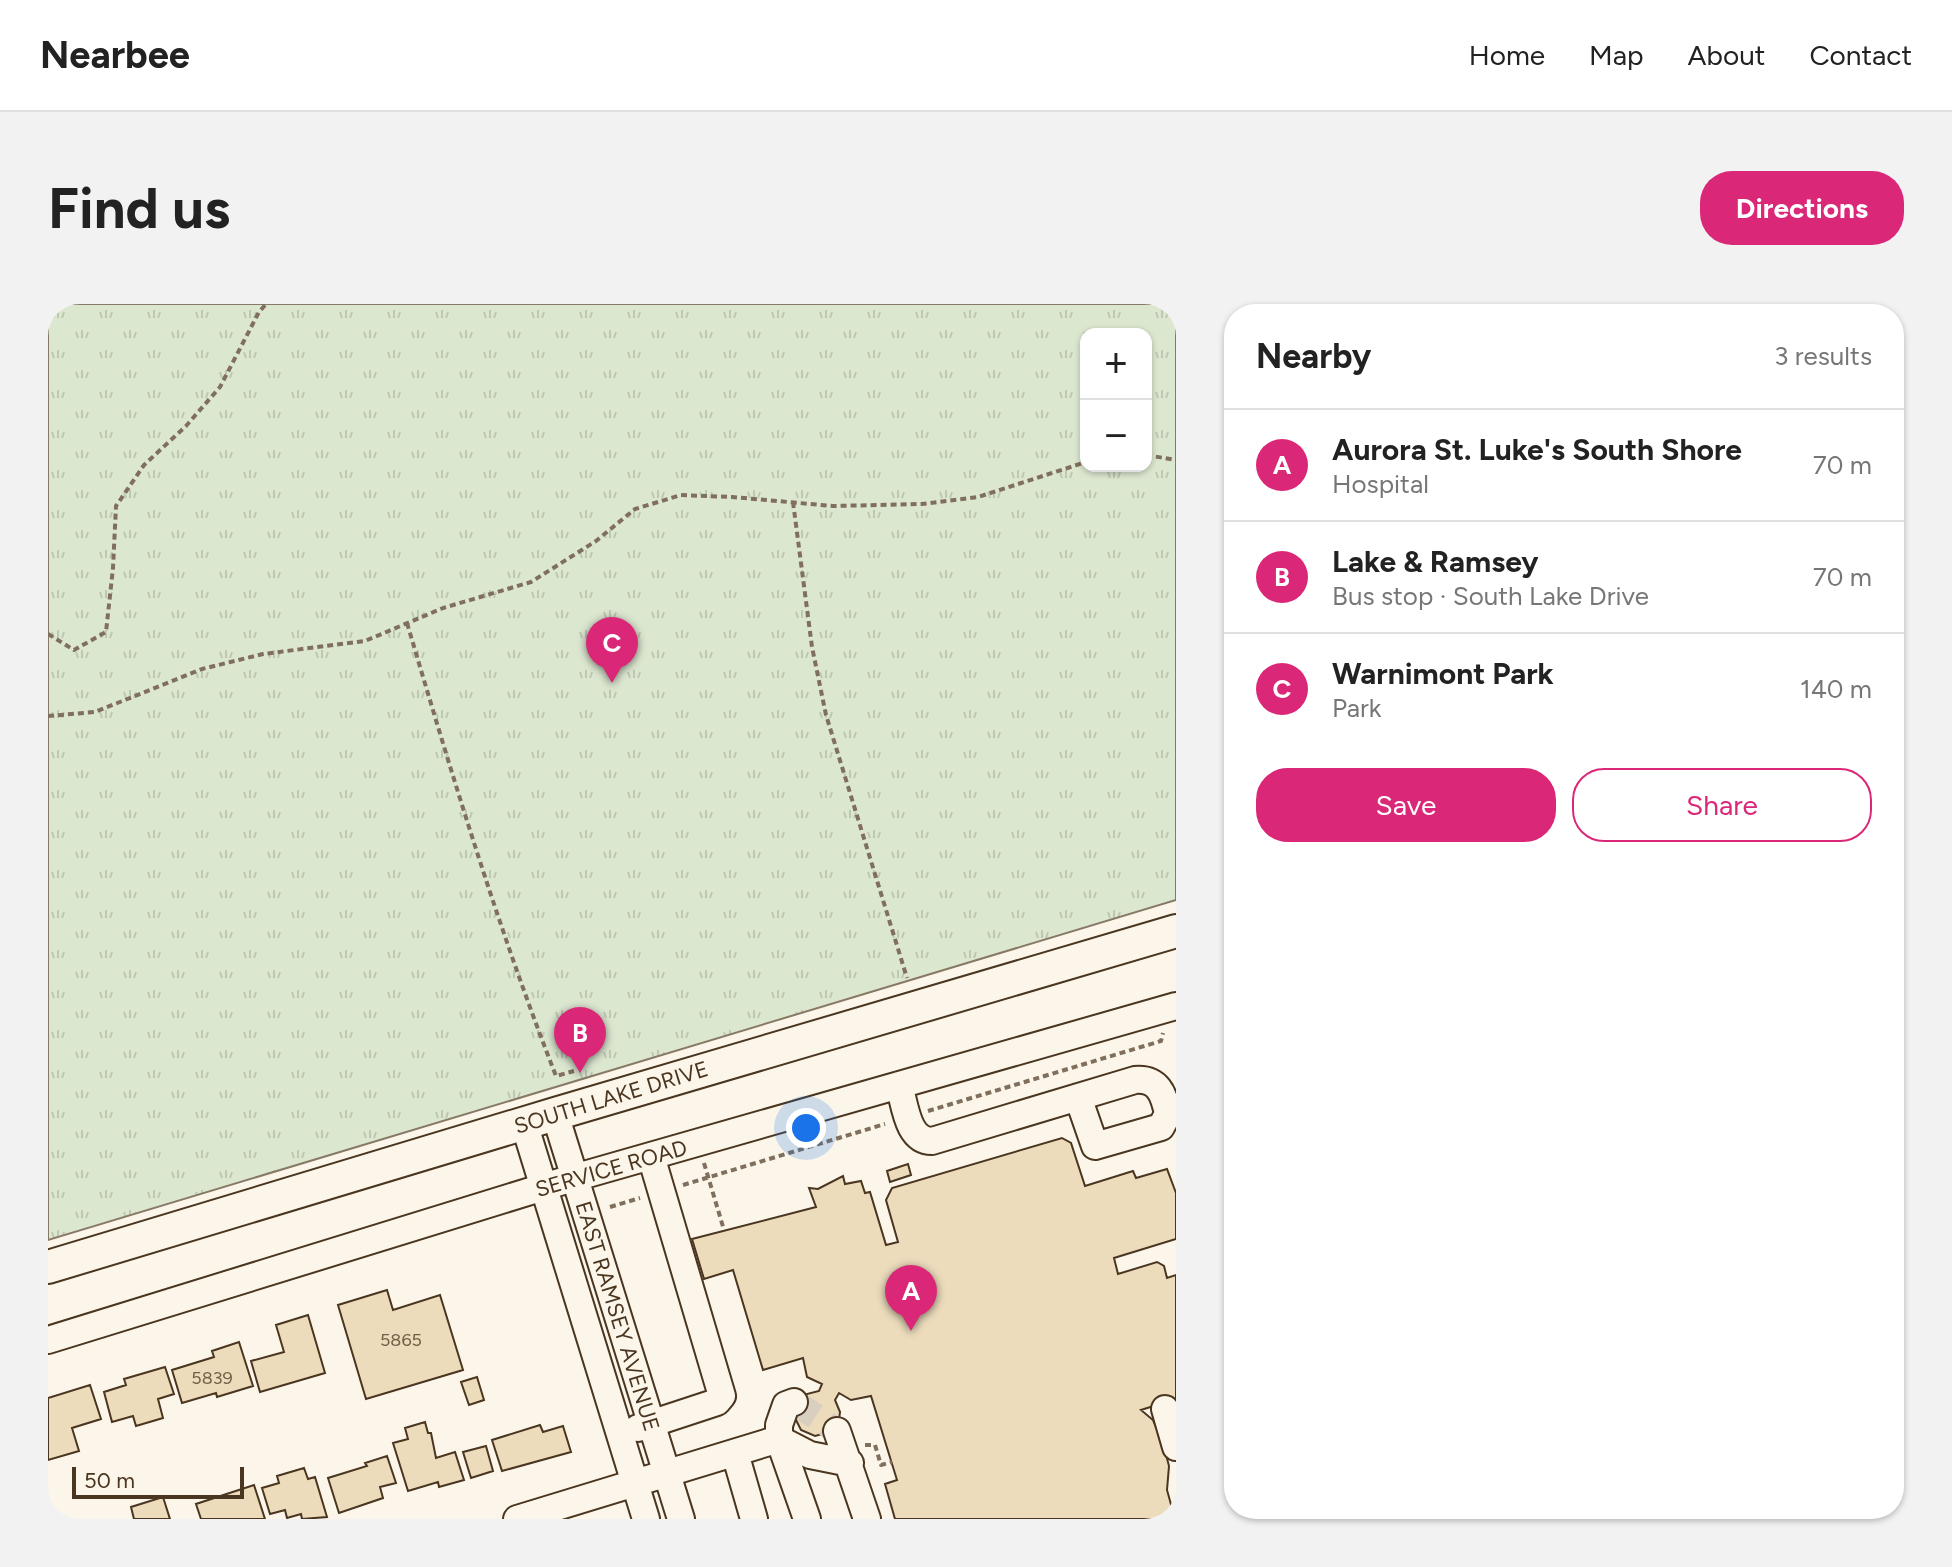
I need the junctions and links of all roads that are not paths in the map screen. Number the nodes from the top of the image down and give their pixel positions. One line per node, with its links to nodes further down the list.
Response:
1 (1176, 931): 6 (main road, SOUTH LAKE DRIVE)
2 (1176, 1006): 3 (street, SERVICE ROAD)
3 (899, 1085): 4 (street); 8 (street, SERVICE ROAD)
4 (1078, 1097): 5 (street); 5 (street)
5 (1171, 1098)
6 (555, 1114): 7 (main road, SOUTH LAKE DRIVE); 9 (street, EAST RAMSEY AVENUE)
7 (524, 1123): 10 (street, EAST RAMSEY AVENUE); 11 (main road, SOUTH LAKE DRIVE)
8 (651, 1156): 9 (street, SERVICE ROAD); 15 (street)
9 (574, 1178): 10 (street, SERVICE ROAD); 15 (street, EAST RAMSEY AVENUE)
10 (543, 1187): 12 (street, SERVICE ROAD); 17 (street, EAST RAMSEY AVENUE)
11 (48, 1267)
12 (48, 1340)
13 (794, 1402): 18 (street)
14 (1165, 1409): 19 (street)
15 (652, 1424): 17 (street); 22 (street, EAST RAMSEY AVENUE)
16 (837, 1431): 21 (street)
17 (619, 1434): 23 (street, EAST RAMSEY AVENUE)
18 (779, 1439): 20 (street); 21 (street); 28 (street)
19 (1176, 1447)
20 (735, 1453): 22 (street); 27 (street)
21 (850, 1463): 29 (street)
22 (667, 1474): 23 (street); 26 (street, EAST RAMSEY AVENUE)
23 (635, 1483): 24 (street); 25 (street, EAST RAMSEY AVENUE)
24 (517, 1519)
25 (646, 1519)
26 (681, 1519)
27 (754, 1519)
28 (807, 1519)
29 (867, 1519)

